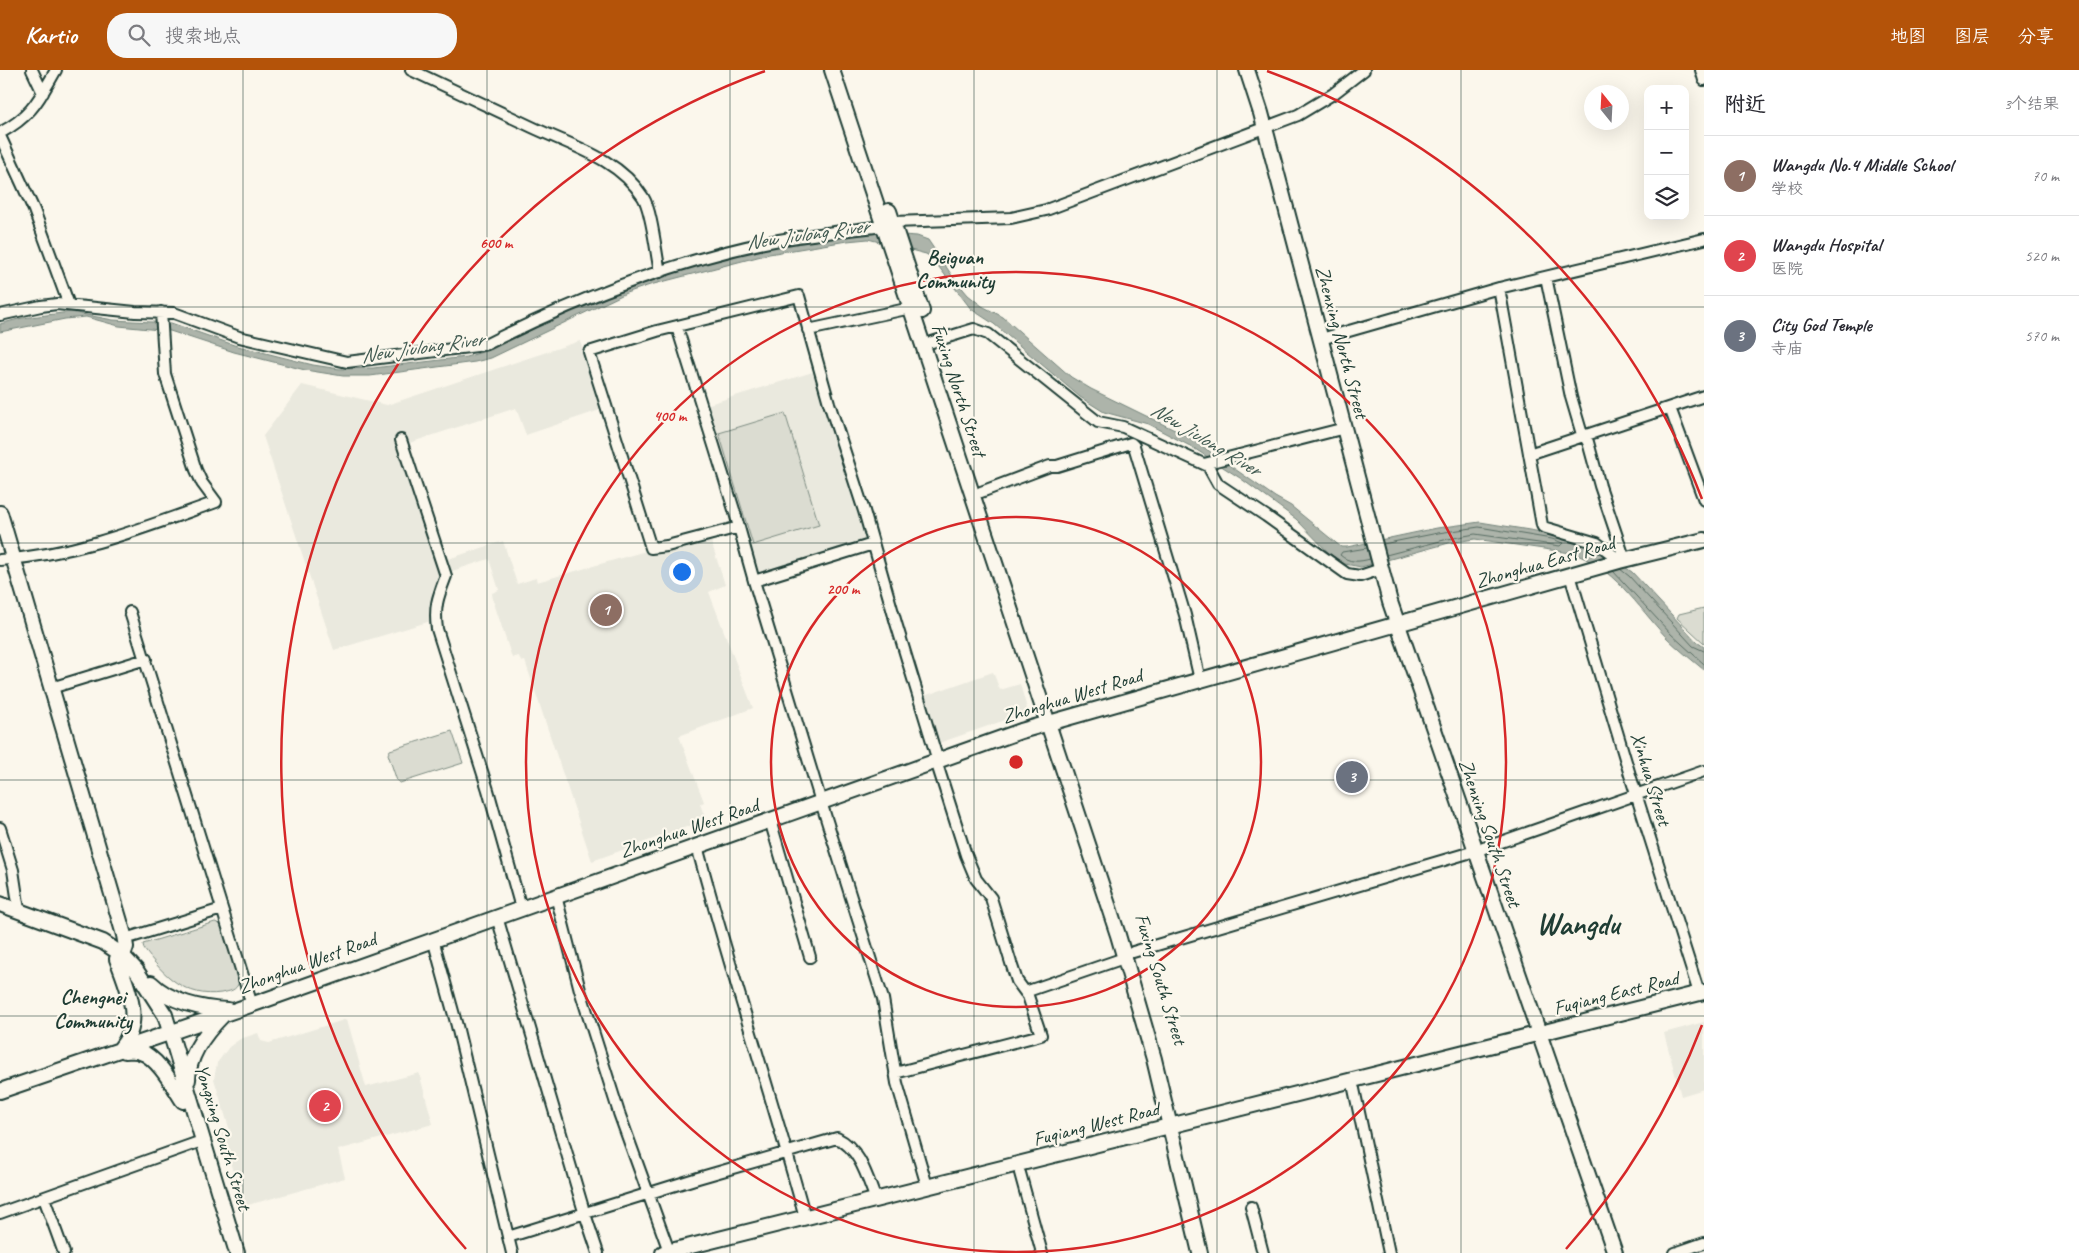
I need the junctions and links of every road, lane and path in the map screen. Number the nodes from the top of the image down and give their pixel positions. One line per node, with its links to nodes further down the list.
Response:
1 (32, 70): 10 (street)
2 (56, 70): 10 (street)
3 (411, 70): 16 (street)
4 (832, 70): 13 (main road, Fuxing North Street)
5 (842, 70): 13 (main road, Fuxing North Street)
6 (1246, 70): 11 (main road, Zhenxing North Street)
7 (1364, 70): 11 (street)
8 (1701, 70): 9 (street)
9 (1704, 80)
10 (43, 93): 12 (street)
11 (1265, 129): 13 (street); 25 (main road, Zhenxing North Street)
12 (0, 135): 19 (street)
13 (889, 227): 15 (main road, Fuxing North Street); 16 (street)
14 (1704, 239): 17 (street)
15 (897, 251): 20 (main road, Fuxing North Street); 26 (main road, Fuxing North Street)
16 (660, 272): 21 (street)
17 (1546, 277): 18 (street); 30 (street)
18 (1499, 288): 25 (street); 32 (street)
19 (69, 305): 21 (street); 22 (street)
20 (911, 308): 24 (street); 50 (main road, Fuxing North Street)
21 (161, 312): 40 (street)
22 (0, 315)
23 (677, 327): 24 (street); 37 (street); 37 (street)
24 (808, 330): 39 (street)
25 (1321, 339): 29 (main road, Zhenxing North Street)
26 (932, 342): 33 (street); 34 (main road, Fuxing North Street)
27 (1704, 396): 28 (street)
28 (1670, 408): 30 (street); 35 (street)
29 (1344, 428): 33 (street); 42 (main road, Zhenxing North Street)
30 (1584, 436): 32 (street); 41 (street)
31 (401, 440): 61 (street)
32 (1529, 454): 41 (street)
33 (1206, 463): 42 (street)
34 (981, 492): 48 (street); 50 (main road, Fuxing North Street)
35 (1704, 500)
36 (0, 513): 40 (main road)
37 (739, 527): 44 (street)
38 (1704, 540): 41 (main road, Zhonghua East Road)
39 (873, 544): 44 (street); 51 (street)
40 (7, 560): 49 (main road)
41 (1622, 561): 43 (main road, Zhonghua East Road)
42 (1381, 567): 46 (main road, Zhenxing North Street)
43 (1570, 575): 46 (main road, Zhonghua East Road); 53 (street, Xinhua Street)
44 (754, 581): 54 (street)
45 (130, 612): 47 (street)
46 (1398, 625): 48 (main road, Zhonghua West Road); 58 (main road, Zhenxing South Street)
47 (146, 659): 49 (street); 62 (street)
48 (1200, 680): 50 (main road, Zhonghua West Road)
49 (51, 688): 66 (main road)
50 (1052, 722): 51 (main road, Zhonghua West Road); 68 (main road, Fuxing South Street)
51 (937, 761): 54 (main road, Zhonghua West Road); 72 (street)
52 (1704, 771): 53 (street)
53 (1637, 795): 58 (street); 73 (street, Xinhua Street)
54 (821, 802): 55 (main road, Zhonghua West Road); 79 (street)
55 (770, 820): 57 (main road, Zhonghua West Road); 70 (street)
56 (0, 828): 63 (street)
57 (697, 846): 59 (main road, Zhonghua West Road); 85 (street)
58 (1475, 851): 68 (street); 77 (main road, Zhenxing South Street)
59 (556, 896): 61 (main road, Zhonghua West Road); 88 (street)
60 (0, 904): 63 (main road)
61 (521, 908): 65 (main road, Zhonghua West Road)
62 (222, 909): 66 (street); 74 (street)
63 (19, 910): 69 (main road)
64 (0, 911): 69 (main road)
65 (497, 917): 67 (main road, Zhonghua West Road); 93 (street)
66 (125, 939): 69 (main road)
67 (434, 939): 74 (main road, Zhonghua West Road); 95 (street)
68 (1128, 955): 72 (street); 83 (main road, Fuxing South Street)
69 (120, 957): 71 (main road); 76 (main road); 78 (main road)
70 (810, 957)
71 (136, 970): 75 (main road); 76 (main road)
72 (1025, 992): 79 (street)
73 (1702, 996): 77 (main road, Fuqiang East Road)
74 (252, 1005): 75 (main road, Zhonghua West Road)
75 (231, 1012): 76 (main road, Zhonghua West Road); 82 (main road)
76 (166, 1033): 78 (main road, Zhonghua West Road); 82 (main road, Yongxing South Street)
77 (1540, 1038): 80 (main road, Fuqiang West Road); 83 (main road, Fuqiang West Road); 109 (main road, Zhenxing South Street)
78 (115, 1051): 81 (main road, Zhonghua West Road); 82 (main road)
79 (895, 1073): 87 (street)
80 (1354, 1089): 83 (main road, Fuqiang West Road); 108 (street)
81 (0, 1091)
82 (185, 1095): 84 (main road, Yongxing South Street); 100 (main road, Yongxing South Street)
83 (1176, 1129): 86 (main road, Fuqiang West Road); 87 (main road, Fuqiang West Road); 105 (main road, Fuxing South Street); 106 (main road, Fuxing South Street)
84 (196, 1143): 89 (street); 99 (main road, Yongxing South Street)
85 (787, 1152): 88 (street); 90 (street); 94 (street)
86 (1020, 1173): 103 (main road, Fuqiang West Road); 104 (street)
87 (928, 1186): 90 (main road, Fuqiang West Road)
88 (648, 1193): 93 (street); 97 (street)
89 (44, 1198): 92 (street); 98 (street)
90 (876, 1200): 94 (main road, Fuqiang West Road)
91 (1251, 1208): 107 (street)
92 (0, 1213)
93 (585, 1213): 95 (street); 102 (street)
94 (805, 1217): 97 (main road, Fuqiang West Road)
95 (508, 1237): 101 (street)
96 (1704, 1243): 110 (street)
97 (666, 1252)
98 (64, 1253)
99 (230, 1253)
100 (237, 1253)
101 (512, 1253)
102 (598, 1253)
103 (700, 1253)
104 (1042, 1253)
105 (1200, 1253)
106 (1209, 1253)
107 (1263, 1253)
108 (1389, 1253)
109 (1615, 1253)
110 (1675, 1253)

